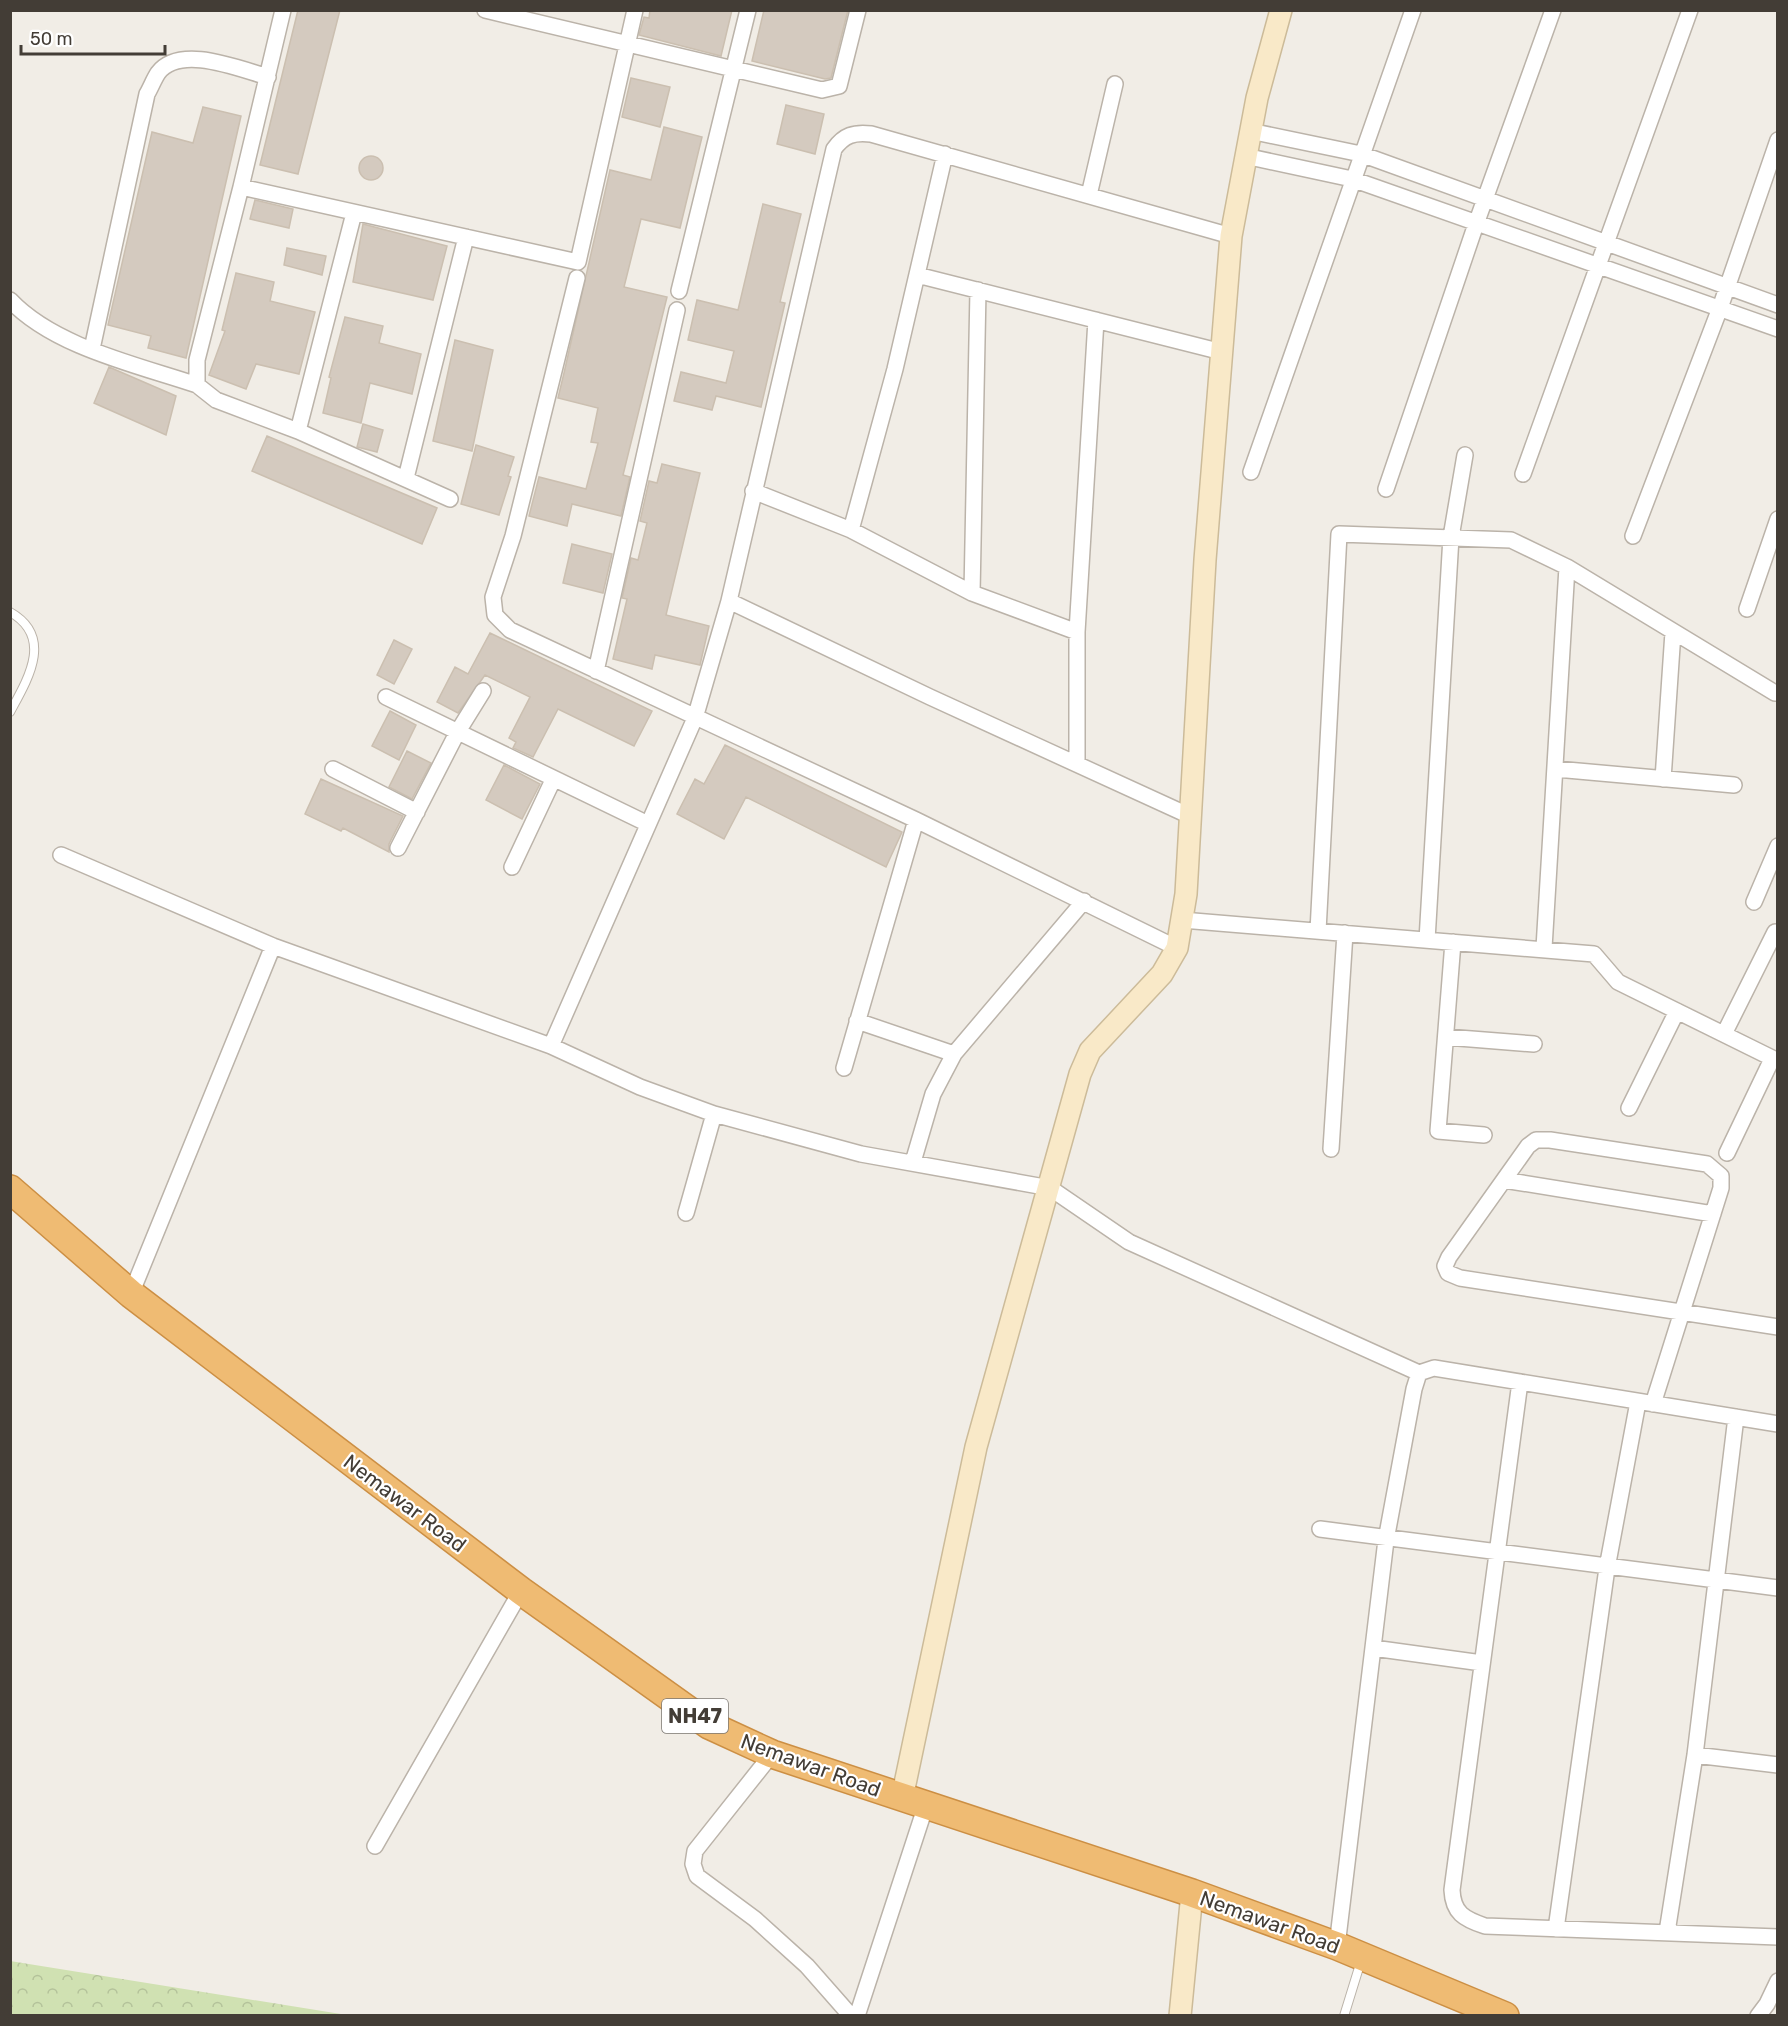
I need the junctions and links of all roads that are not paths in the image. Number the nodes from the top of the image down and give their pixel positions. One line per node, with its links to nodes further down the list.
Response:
1 (283, 10): 13 (street)
2 (485, 10): 10 (street)
3 (635, 10): 11 (street)
4 (748, 10): 12 (street)
5 (858, 10): 12 (street)
6 (1281, 10): 15 (street)
7 (1413, 10): 18 (street)
8 (1553, 10): 23 (street)
9 (1690, 10): 28 (street)
10 (510, 13): 11 (street)
11 (628, 44): 12 (street); 27 (street)
12 (735, 69): 34 (street)
13 (268, 77): 21 (street); 41 (street)
14 (1115, 84): 22 (street)
15 (1250, 131): 18 (street); 19 (street)
16 (1778, 140): 32 (street)
17 (945, 154): 22 (street); 30 (street); 50 (street)
18 (1361, 154): 20 (street); 23 (street)
19 (1245, 156): 20 (street); 26 (street)
20 (1352, 179): 25 (street); 46 (street)
21 (241, 187): 24 (street); 43 (street)
22 (1089, 195): 26 (street)
23 (1484, 199): 25 (street); 28 (street)
24 (354, 213): 27 (street); 44 (street)
25 (1476, 224): 29 (street); 49 (street)
26 (1231, 236): 42 (street)
27 (466, 237): 48 (street)
28 (1606, 243): 29 (street); 32 (street)
29 (1599, 266): 37 (street); 47 (street)
30 (917, 275): 33 (street); 53 (street)
31 (578, 278): 63 (street)
32 (1726, 287): 36 (street); 37 (street)
33 (978, 290): 39 (street); 57 (street)
34 (679, 291)
35 (10, 300): 41 (street)
36 (1778, 305)
37 (1720, 308): 40 (street); 54 (street)
38 (677, 310): 63 (street)
39 (1096, 320): 42 (street); 61 (street)
40 (1778, 329)
41 (92, 349): 43 (street)
42 (1222, 351): 77 (street)
43 (197, 385): 44 (street)
44 (298, 431): 48 (street)
45 (1465, 455): 55 (street)
46 (1251, 472)
47 (1523, 474)
48 (406, 478): 51 (street)
49 (1386, 489)
50 (753, 491): 53 (street); 58 (street)
51 (450, 499)
52 (1778, 519): 59 (street)
53 (851, 530): 57 (street)
54 (1633, 536)
55 (1451, 537): 56 (street); 87 (street); 90 (street)
56 (1567, 567): 62 (street); 72 (street)
57 (972, 592): 61 (street)
58 (729, 601): 68 (street); 70 (street)
59 (1747, 609)
60 (10, 612): 67 (lane)
61 (1077, 632): 70 (street)
62 (1674, 632): 65 (street); 73 (street)
63 (596, 671): 68 (street)
64 (483, 691): 69 (street)
65 (1775, 693)
66 (386, 697): 69 (street)
67 (10, 712)
68 (695, 718): 78 (street); 79 (street)
69 (457, 733): 74 (street); 76 (street)
70 (1077, 763): 77 (street)
71 (333, 768): 76 (street)
72 (1556, 769): 73 (street); 94 (street)
73 (1663, 779): 75 (street)
74 (554, 780): 79 (street); 83 (street)
75 (1734, 785)
76 (417, 812): 81 (street)
77 (1190, 816): 86 (street)
78 (916, 820): 84 (street); 96 (street)
79 (648, 824): 100 (street)
80 (1778, 846): 85 (street)
81 (398, 848)
82 (61, 855): 92 (street)
83 (512, 867)
84 (1084, 901): 93 (street); 101 (street)
85 (1754, 903)
86 (1182, 920): 87 (street); 93 (street)
87 (1318, 931): 89 (street)
88 (1775, 932): 97 (street)
89 (1345, 933): 90 (street); 107 (street)
90 (1427, 940): 91 (street)
91 (1453, 942): 94 (street); 98 (street)
92 (273, 946): 100 (street); 115 (street)
93 (1177, 948): 111 (street)
94 (1544, 948): 95 (street)
95 (1677, 1011): 97 (street); 104 (street)
96 (857, 1021): 101 (street); 103 (street)
97 (1724, 1034): 102 (street)
98 (1446, 1037): 99 (street); 106 (street)
99 (1534, 1044)
100 (551, 1046): 105 (street)
101 (954, 1054): 109 (street)
102 (1775, 1060): 108 (street)
103 (844, 1068)
104 (1629, 1108)
105 (714, 1114): 109 (street); 113 (street)
106 (1484, 1135)
107 (1331, 1149)
108 (1728, 1153)
109 (913, 1162): 111 (street)
110 (1504, 1180): 114 (street); 114 (street); 117 (street)
111 (1050, 1188): 119 (street); 136 (street)
112 (10, 1189): 115 (highway, Nemawar Road / NH47)
113 (686, 1213)
114 (1713, 1214): 117 (street)
115 (131, 1294): 130 (highway, Nemawar Road / NH47)
116 (1778, 1311): 118 (street)
117 (1683, 1312): 118 (street); 121 (street)
118 (1775, 1327)
119 (1419, 1373): 120 (street); 125 (street)
120 (1520, 1382): 121 (street); 126 (street)
121 (1646, 1403): 122 (street); 127 (street)
122 (1736, 1417): 123 (street); 128 (street)
123 (1778, 1424)
124 (1320, 1529): 125 (street)
125 (1386, 1540): 126 (street); 131 (street)
126 (1496, 1552): 127 (street); 132 (street)
127 (1607, 1568): 128 (street); 139 (street)
128 (1717, 1582): 129 (street); 134 (street)
129 (1778, 1588)
130 (521, 1591): 133 (highway, Nemawar Road / NH47); 137 (street)
131 (1373, 1648): 132 (street); 142 (street)
132 (1482, 1663): 139 (street)
133 (772, 1754): 136 (highway, Nemawar Road / NH47); 145 (street)
134 (1695, 1755): 135 (street); 140 (street)
135 (1778, 1766)
136 (914, 1802): 138 (highway, Nemawar Road / NH47); 146 (street)
137 (375, 1846)
138 (1192, 1893): 142 (highway, Nemawar Road / NH47); 147 (street)
139 (1556, 1929): 140 (street)
140 (1667, 1932): 141 (street)
141 (1778, 1937)
142 (1337, 1946): 143 (highway, Nemawar Road / NH47)
143 (1363, 1957): 148 (lane); 149 (highway, Nemawar Road / NH47)
144 (1778, 1980): 150 (street)
145 (851, 2016)
146 (857, 2016)
147 (1180, 2016)
148 (1344, 2016)
149 (1505, 2016)
150 (1758, 2016)

